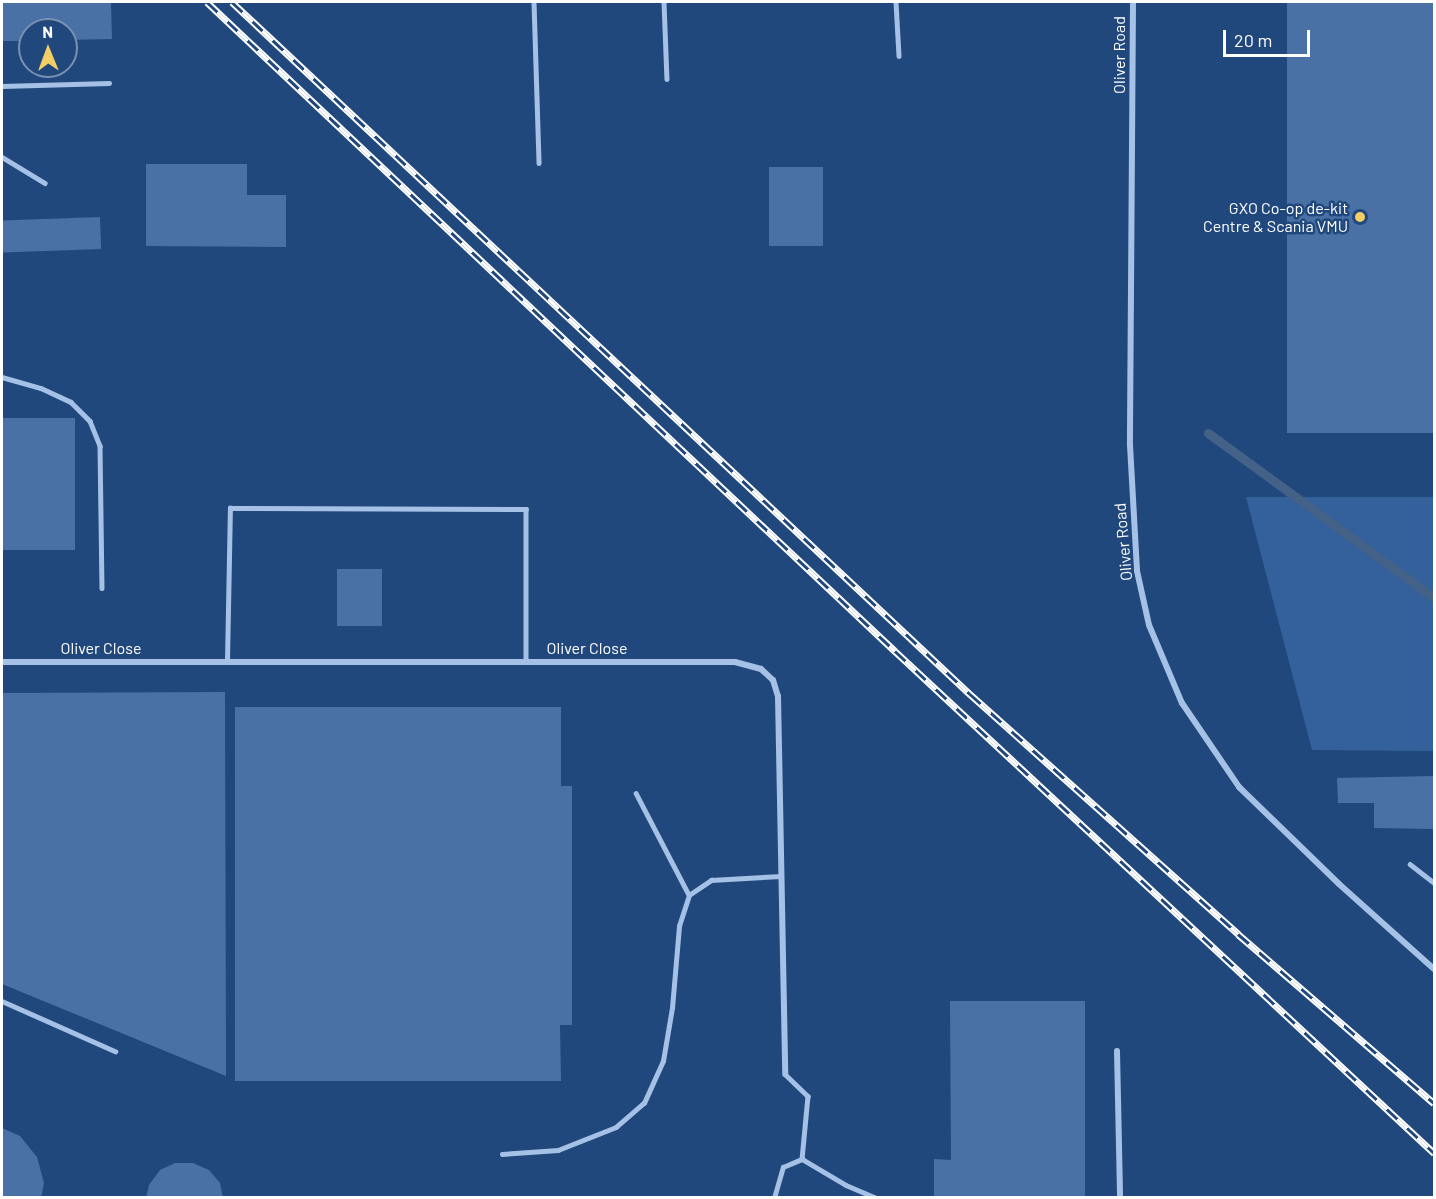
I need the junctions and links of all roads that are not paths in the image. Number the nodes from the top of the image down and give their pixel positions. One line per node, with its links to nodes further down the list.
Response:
1 (534, 2): 10 (lane)
2 (664, 2): 6 (lane)
3 (896, 2): 5 (lane)
4 (1133, 2): 22 (street, Oliver Road)
5 (899, 56)
6 (667, 79)
7 (109, 83): 8 (lane)
8 (2, 86)
9 (2, 158): 11 (lane)
10 (539, 163)
11 (45, 183)
12 (2, 377): 13 (lane)
13 (102, 588)
14 (228, 661): 15 (street, Oliver Close); 16 (street, Oliver Close); 16 (lane)
15 (2, 662)
16 (526, 662): 19 (street, Oliver Close)
17 (636, 793): 21 (lane)
18 (1410, 864): 20 (lane)
19 (782, 876): 21 (lane); 26 (street, Oliver Close)
20 (1434, 883)
21 (689, 895): 27 (lane)
22 (1434, 969)
23 (2, 1001): 24 (lane)
24 (115, 1051)
25 (1117, 1051): 31 (street)
26 (785, 1074): 28 (lane)
27 (502, 1154)
28 (802, 1159): 29 (lane); 30 (lane)
29 (774, 1197)
30 (877, 1197)
31 (1120, 1197)

